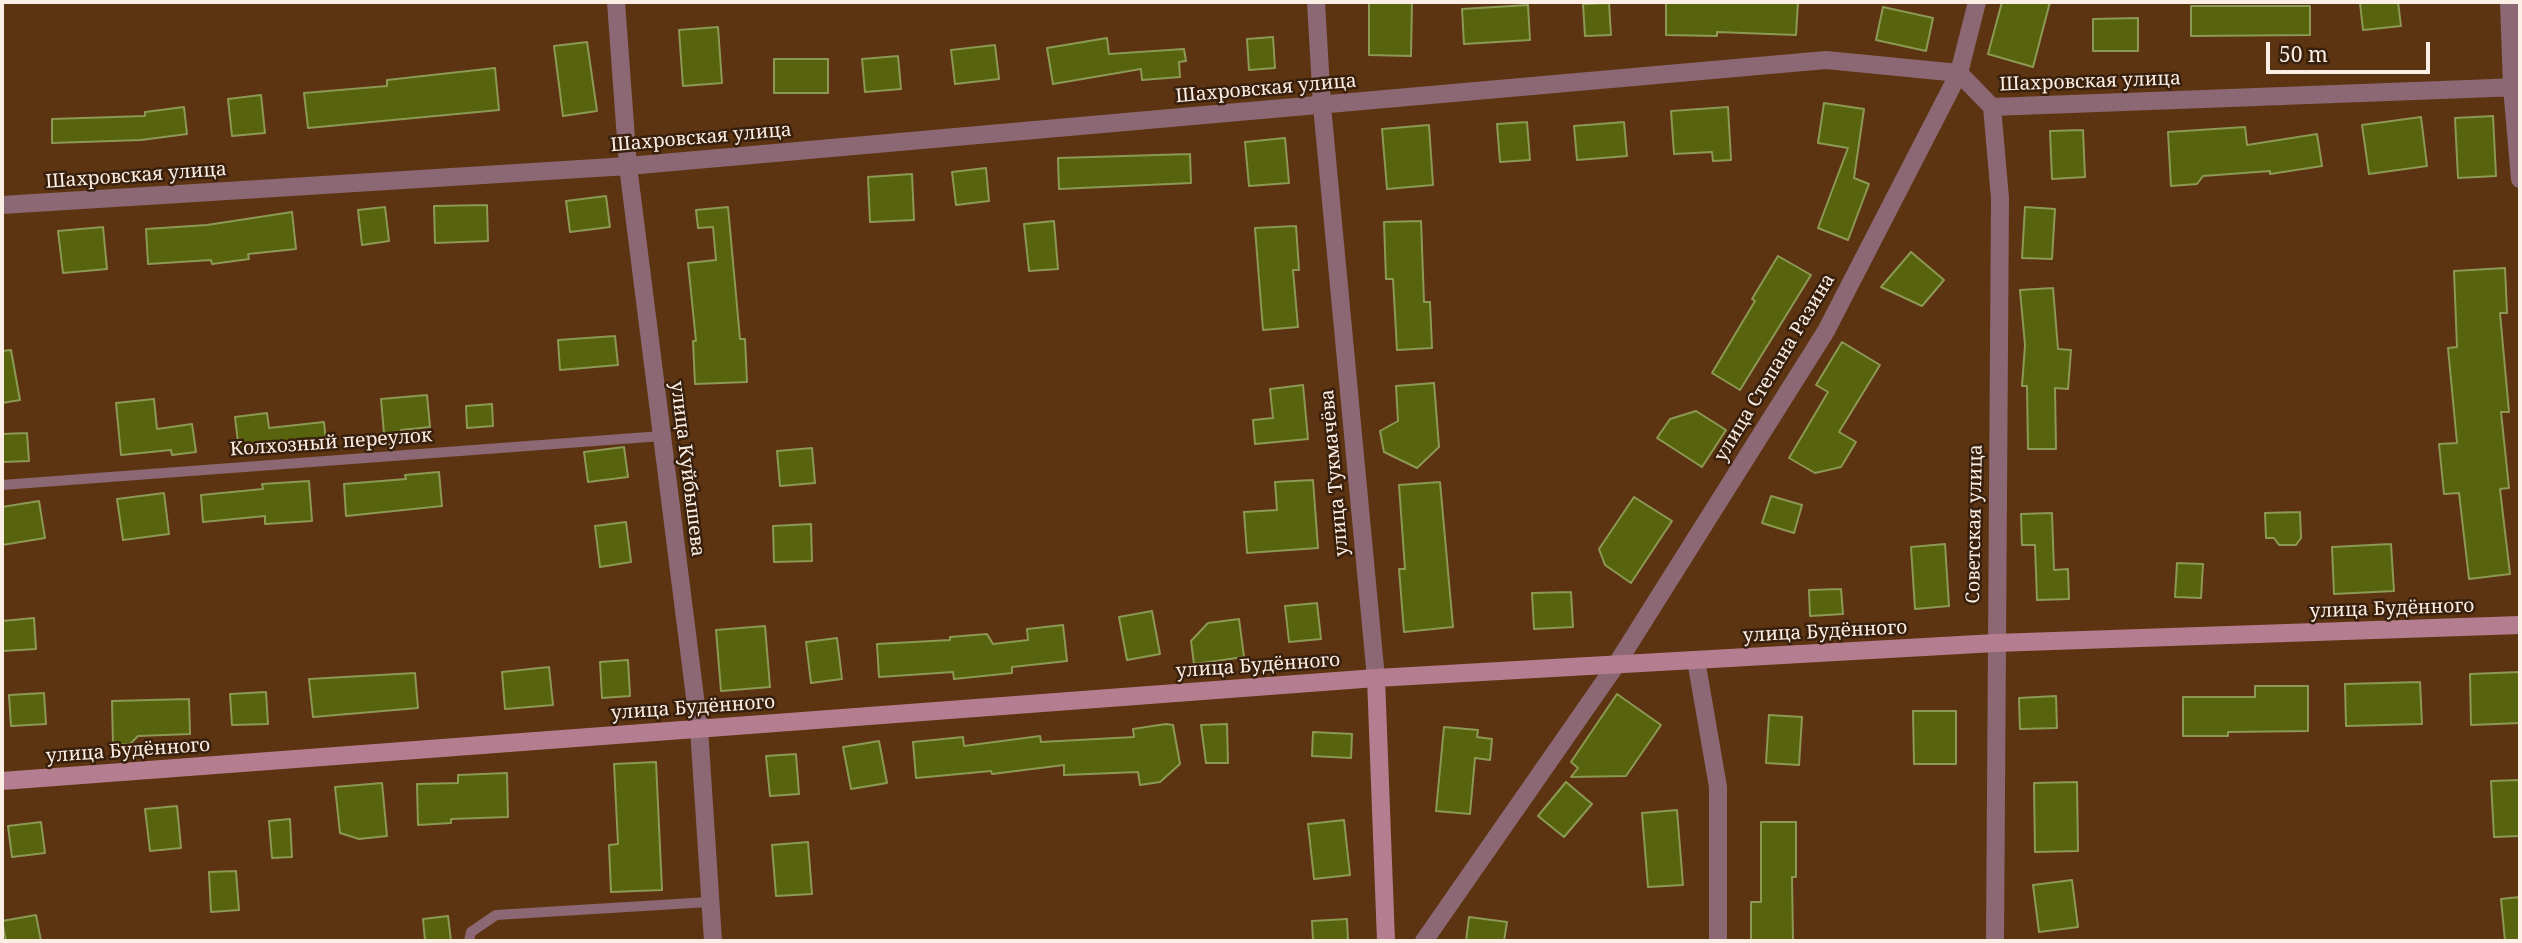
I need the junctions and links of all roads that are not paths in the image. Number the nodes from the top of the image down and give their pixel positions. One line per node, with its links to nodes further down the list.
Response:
1 (617, 2): 9 (street, улица Куйбышева)
2 (1316, 2): 7 (street, улица Тукмачёва)
3 (1977, 2): 5 (street, улица Степана Разина)
4 (2509, 2): 6 (street)
5 (1959, 73): 7 (street, Шахровская улица); 8 (street, Шахровская улица); 17 (street, улица Степана Разина)
6 (2516, 87): 8 (street, Шахровская улица); 10 (street)
7 (1322, 106): 9 (street, Шахровская улица); 18 (street, улица Тукмачёва)
8 (1992, 107): 15 (street, Советская улица)
9 (628, 166): 11 (street, Шахровская улица); 12 (street, улица Куйбышева)
10 (2520, 179)
11 (2, 205)
12 (662, 436): 13 (lane, Колхозный переулок); 19 (street, улица Куйбышева)
13 (2, 485)
14 (2520, 625): 15 (street, улица Будённого)
15 (1995, 643): 16 (street, улица Будённого); 27 (street, Советская улица)
16 (1696, 660): 17 (street, улица Будённого); 26 (street)
17 (1616, 665): 18 (street, улица Будённого); 25 (street)
18 (1376, 678): 19 (street, улица Будённого); 24 (street, улица Тукмачёва)
19 (699, 729): 20 (street, улица Будённого); 21 (street, улица Куйбышева)
20 (2, 781)
21 (709, 902): 22 (lane); 23 (street, улица Куйбышева)
22 (469, 941)
23 (713, 941)
24 (1386, 941)
25 (1424, 941)
26 (1718, 941)
27 (1995, 941)

